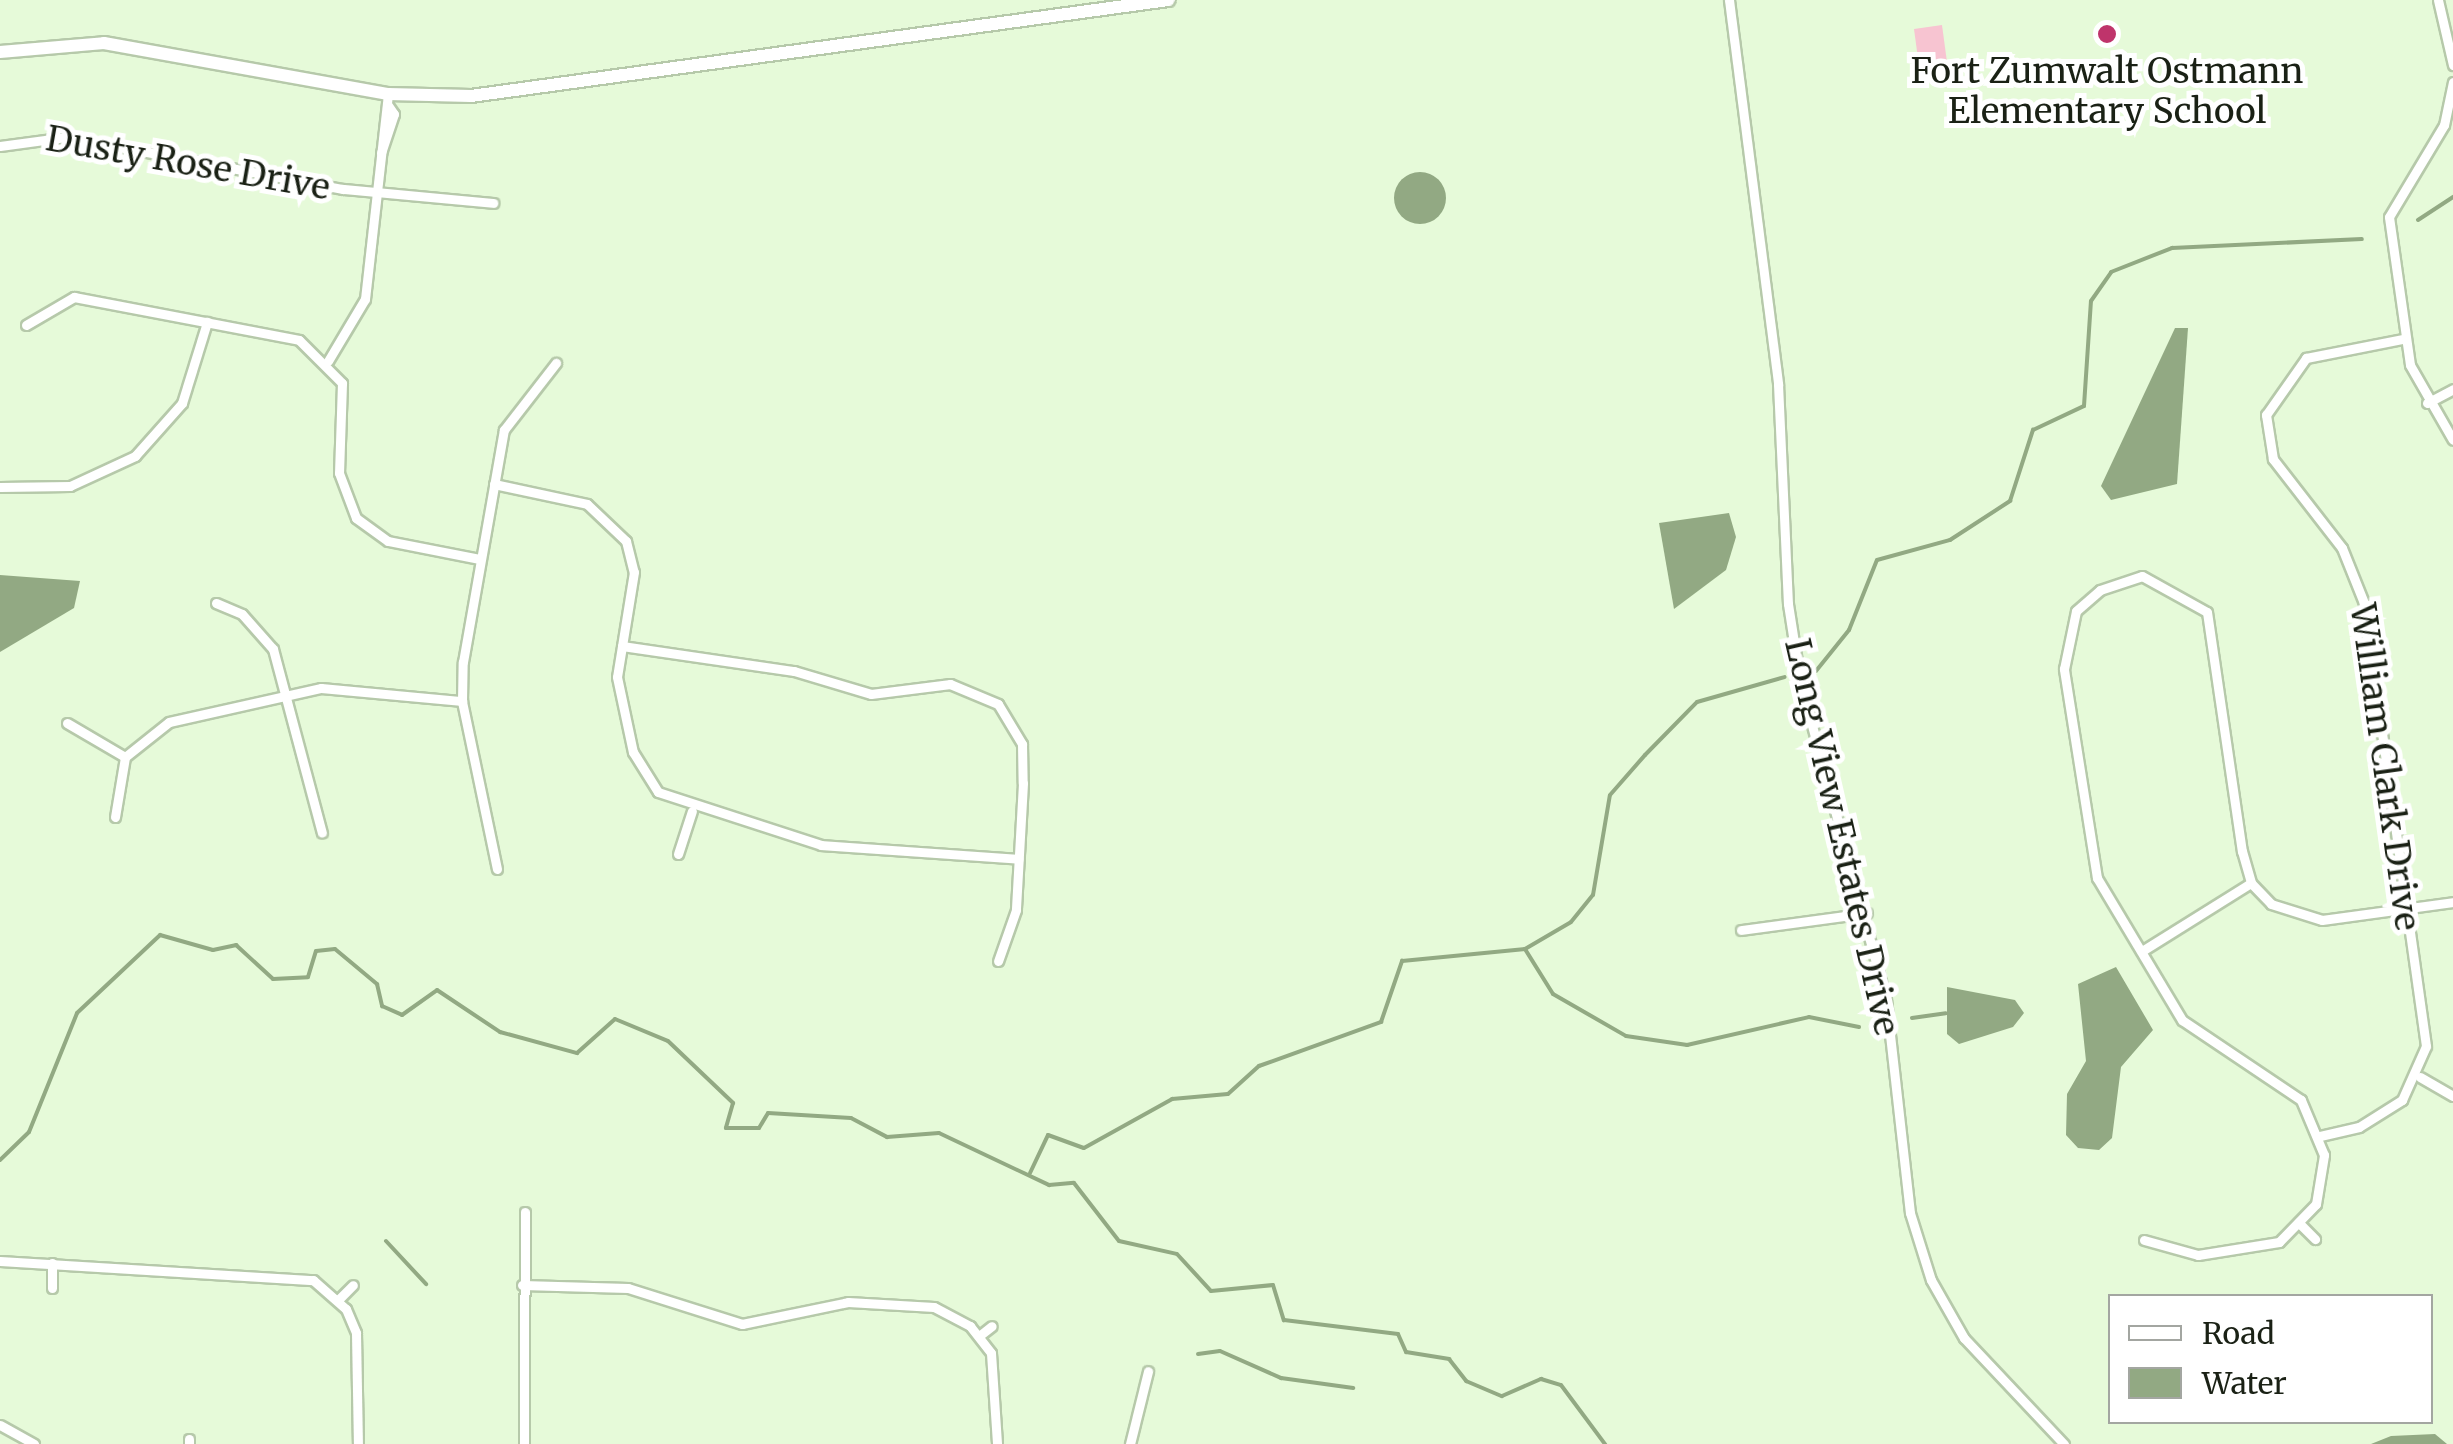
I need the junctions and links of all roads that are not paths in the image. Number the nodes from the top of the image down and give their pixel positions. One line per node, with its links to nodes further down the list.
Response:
1 (1168, 0): 7 (main road)
2 (1729, 0): 37 (street, Long View Estates Drive)
3 (2438, 0): 5 (street)
4 (0, 52): 7 (main road)
5 (2453, 65)
6 (2453, 82): 13 (street)
7 (388, 99): 9 (street)
8 (0, 146): 9 (street, Dusty Rose Drive)
9 (377, 194): 10 (street, Dusty Rose Drive); 14 (street)
10 (493, 203)
11 (206, 322): 12 (street); 14 (street); 20 (street)
12 (26, 324)
13 (2404, 339): 17 (street); 36 (street, William Clark Drive)
14 (328, 361): 21 (street)
15 (556, 363): 19 (street)
16 (2453, 388): 17 (street)
17 (2426, 403): 18 (street)
18 (2453, 440)
19 (494, 484): 21 (street); 23 (street)
20 (0, 488)
21 (480, 560): 25 (street)
22 (216, 603): 24 (street)
23 (622, 646): 28 (street); 32 (street)
24 (284, 695): 25 (street); 27 (street); 30 (street)
25 (462, 702): 33 (street)
26 (67, 722): 27 (street)
27 (124, 756): 29 (street)
28 (692, 811): 31 (street); 32 (street)
29 (115, 816)
30 (322, 833)
31 (678, 854)
32 (1019, 859): 40 (street)
33 (497, 868)
34 (2252, 882): 36 (street); 39 (street); 39 (street)
35 (2453, 902): 36 (street)
36 (2406, 909): 41 (street, William Clark Drive)
37 (1867, 913): 38 (street); 63 (street, Long View Estates Drive)
38 (1742, 930)
39 (2142, 952): 43 (street)
40 (998, 961)
41 (2420, 1077): 42 (street); 43 (street)
42 (2453, 1096)
43 (2320, 1136): 45 (street)
44 (525, 1212): 51 (street)
45 (2301, 1225): 46 (street); 47 (street)
46 (2315, 1239)
47 (2144, 1240)
48 (0, 1261): 49 (street)
49 (52, 1263): 52 (street); 53 (street)
50 (354, 1285): 53 (street)
51 (522, 1285): 55 (street); 60 (street)
52 (52, 1288)
53 (338, 1300): 59 (street)
54 (992, 1326): 55 (street)
55 (979, 1336): 61 (street)
56 (1148, 1371): 62 (street)
57 (0, 1425): 58 (street)
58 (30, 1443)
59 (358, 1444)
60 (524, 1444)
61 (997, 1444)
62 (1130, 1444)
63 (2064, 1444)

